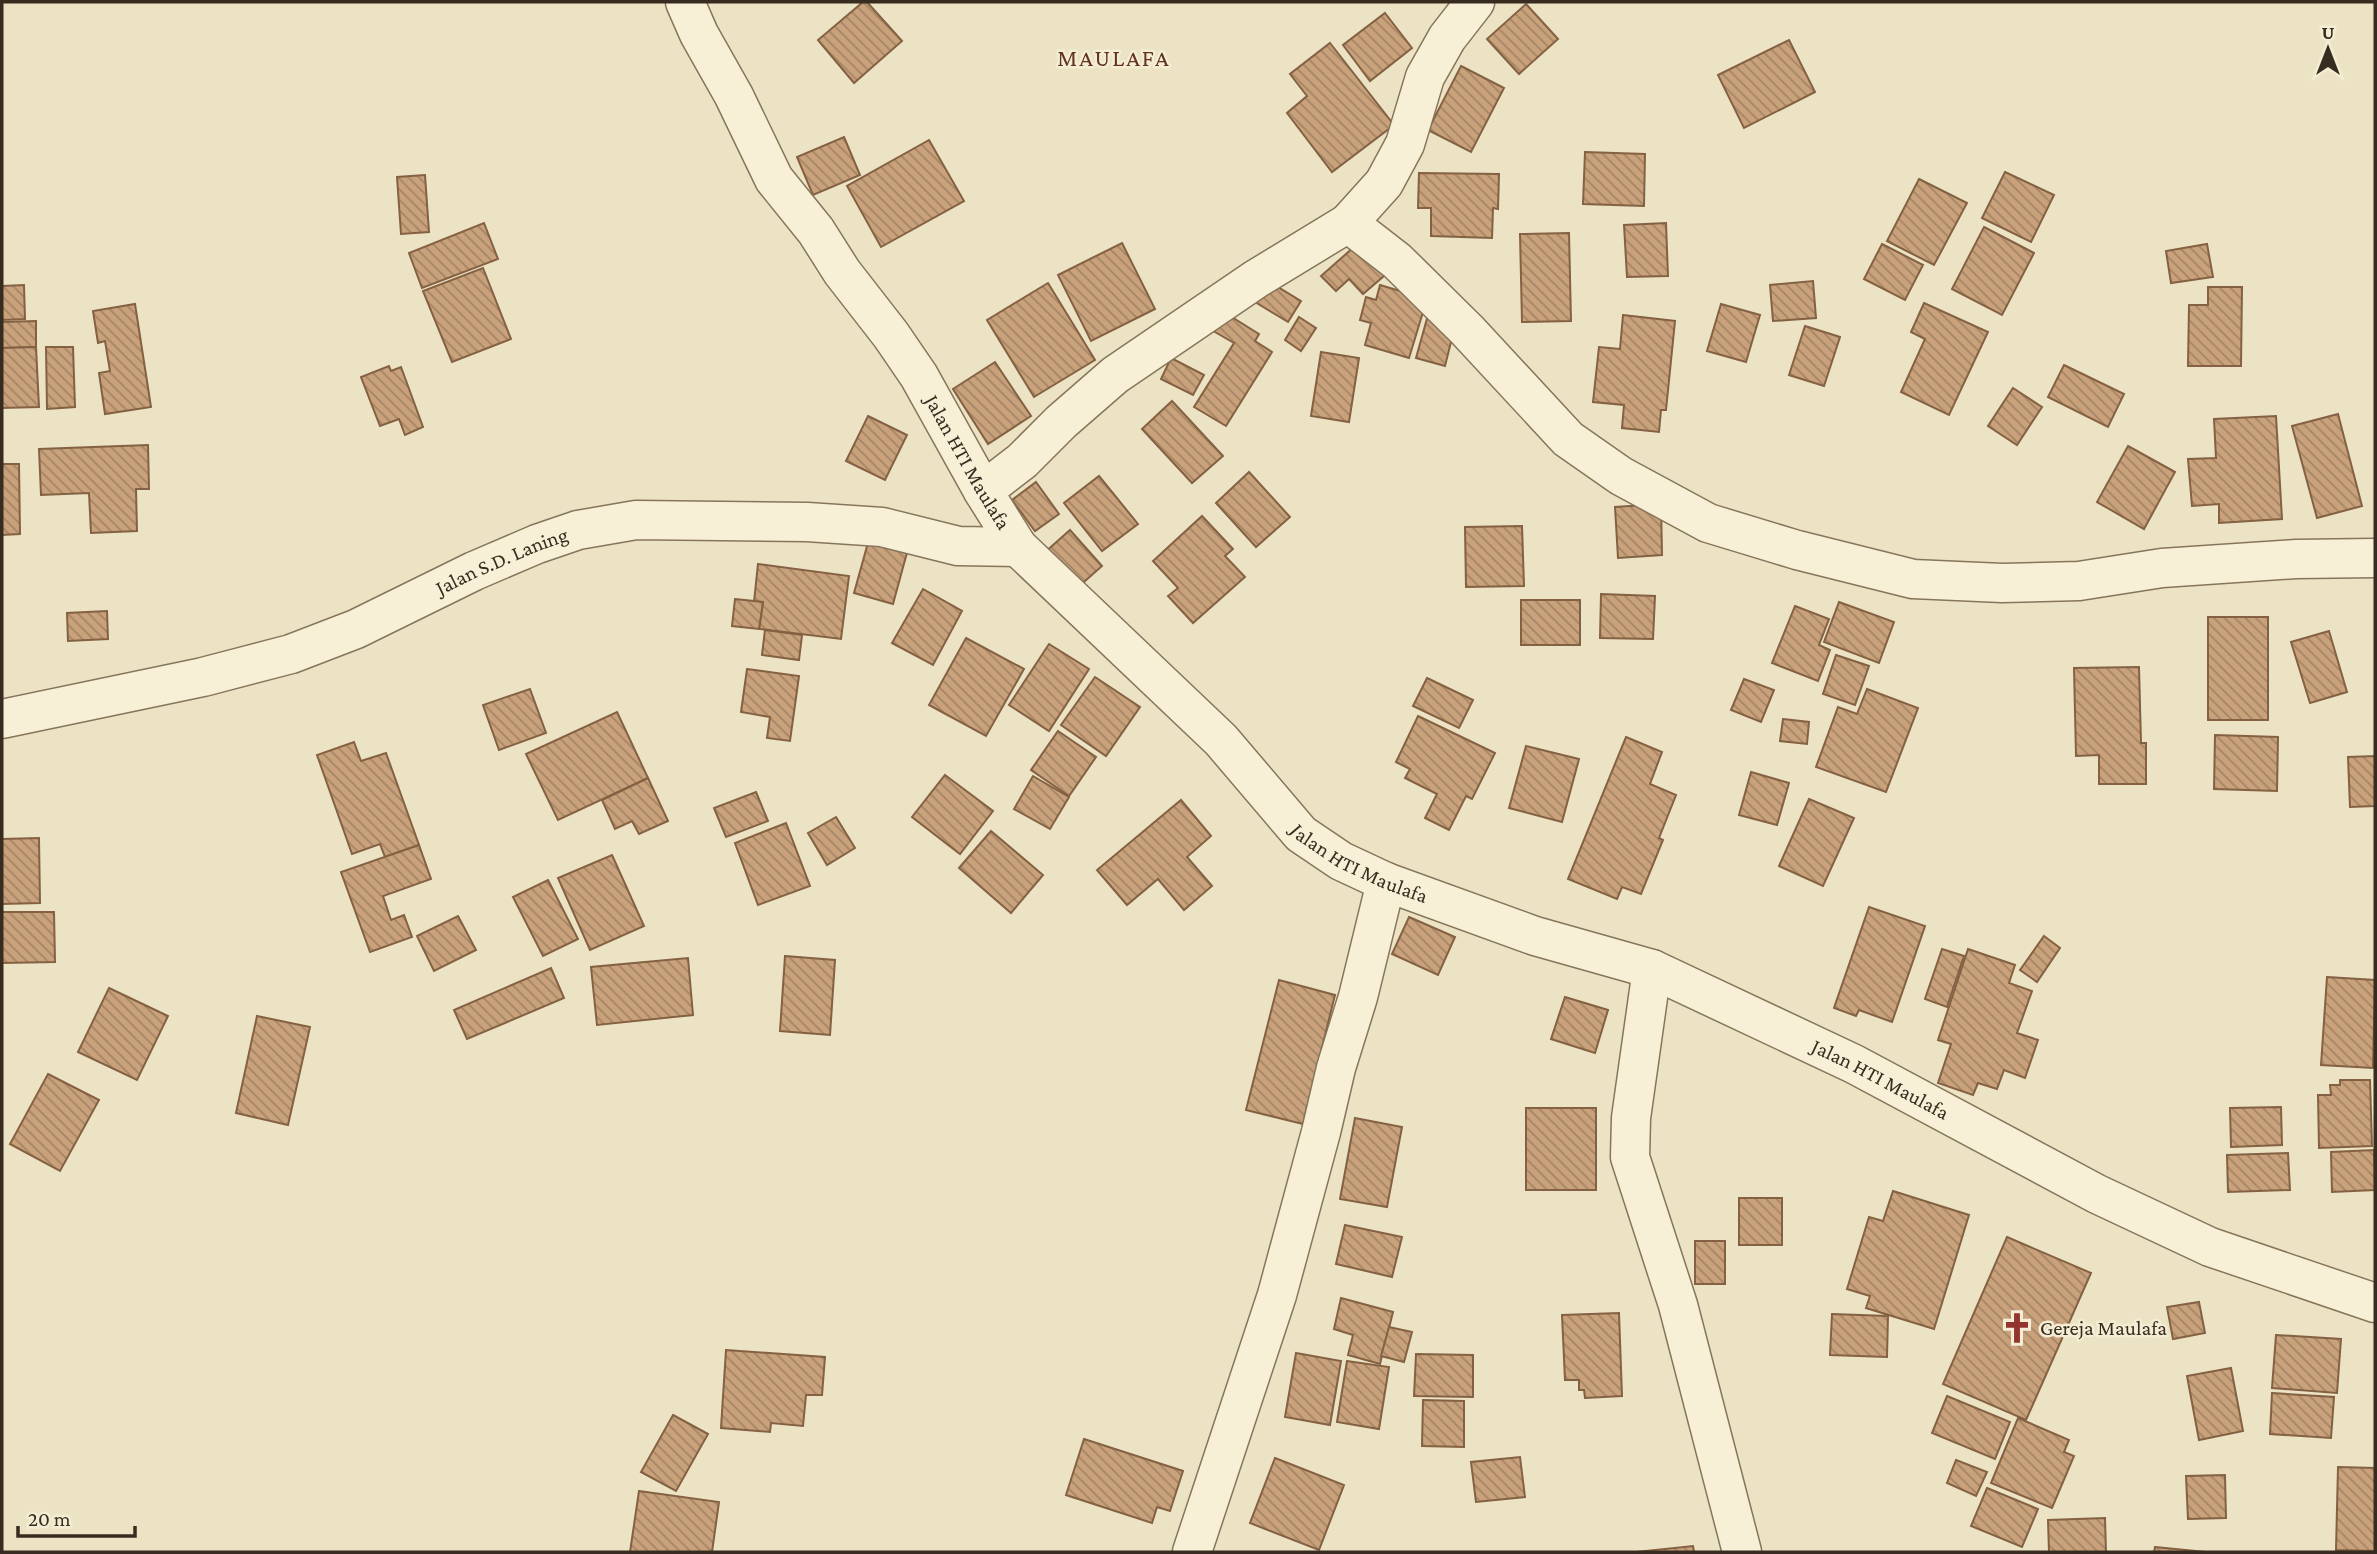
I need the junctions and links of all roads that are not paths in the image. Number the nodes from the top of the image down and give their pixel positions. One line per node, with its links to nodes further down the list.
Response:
1 (685, 2): 4 (street, Jalan HTI Maulafa)
2 (1475, 2): 3 (street)
3 (1348, 223): 4 (street); 6 (street)
4 (983, 491): 5 (street, Jalan HTI Maulafa)
5 (1018, 547): 7 (street, Jalan S.D. Laning); 8 (street, Jalan HTI Maulafa)
6 (2375, 558)
7 (2, 719)
8 (1386, 882): 9 (street, Jalan HTI Maulafa); 11 (street)
9 (1651, 969): 10 (street, Jalan HTI Maulafa); 12 (street)
10 (2375, 1303)
11 (1192, 1552)
12 (1742, 1552)

